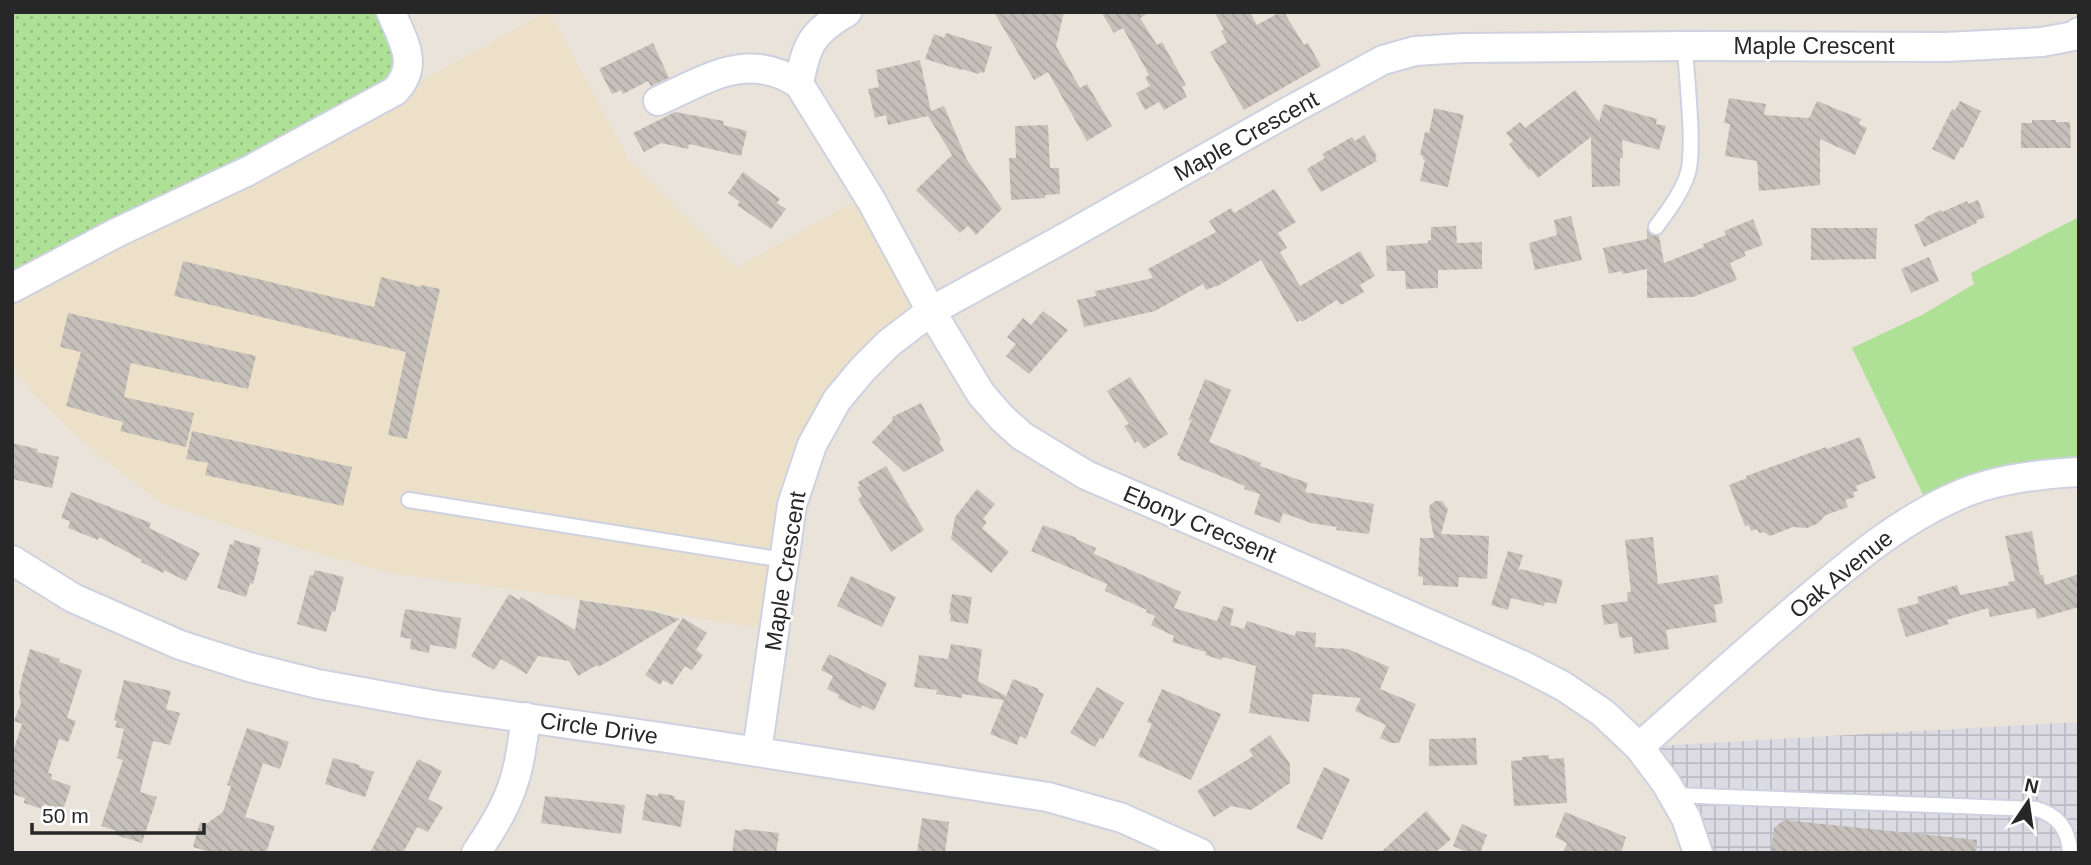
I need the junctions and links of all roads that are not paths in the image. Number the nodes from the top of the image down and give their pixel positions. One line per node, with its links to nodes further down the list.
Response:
1 (391, 12): 8 (street)
2 (847, 12): 5 (street)
3 (2079, 32): 4 (street, Maple Crescent)
4 (1685, 46): 7 (lane); 9 (street, Maple Crescent)
5 (799, 84): 6 (street); 9 (street, Ebony Crecsent)
6 (659, 101)
7 (1656, 227)
8 (12, 288)
9 (931, 311): 13 (street, Maple Crescent); 15 (street, Ebony Crecsent)
10 (2079, 472): 15 (street, Oak Avenue)
11 (410, 500): 13 (lane)
12 (12, 560): 14 (street, Circle Drive)
13 (784, 560): 16 (street, Maple Crescent)
14 (526, 717): 16 (street, Circle Drive); 18 (street)
15 (1639, 747): 17 (street, Ebony Crecsent)
16 (757, 752): 19 (street, Circle Drive)
17 (1673, 796): 20 (street, Ebony Crecsent); 21 (lane)
18 (476, 853)
19 (1199, 853)
20 (1698, 853)
21 (2070, 853)

